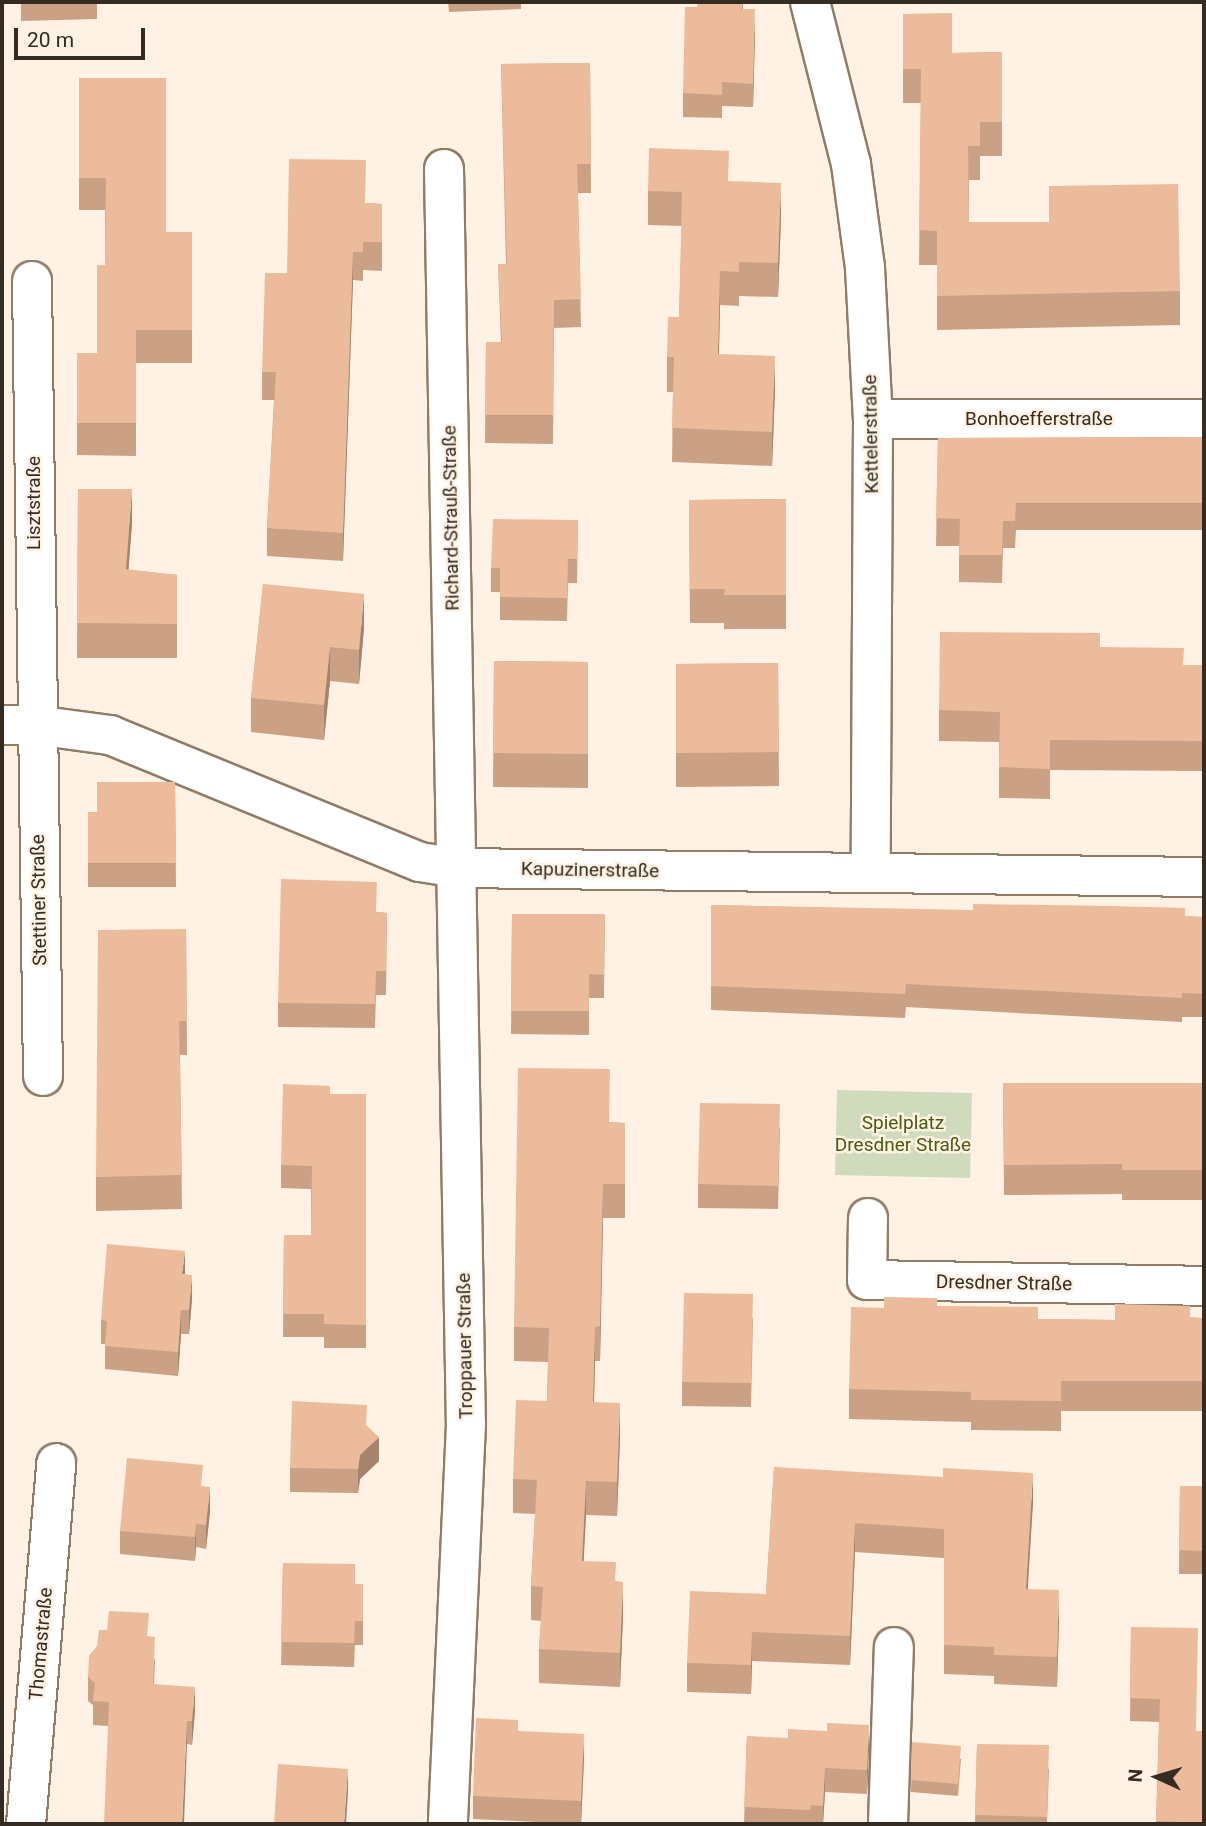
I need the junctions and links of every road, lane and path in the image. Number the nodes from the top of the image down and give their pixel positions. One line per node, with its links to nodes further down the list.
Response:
1 (810, 2): 4 (street, Kettelerstraße)
2 (444, 169): 7 (street, Richard-Strauß-Straße)
3 (32, 281): 6 (street, Lisztstraße)
4 (873, 419): 5 (street, Bonhoefferstraße); 8 (street, Kettelerstraße)
5 (1204, 419)
6 (19, 725): 7 (street, Kapuzinerstraße); 10 (street, Stettiner Straße)
7 (457, 868): 8 (street, Kapuzinerstraße); 16 (street, Troppauer Straße)
8 (871, 873): 9 (street, Kapuzinerstraße)
9 (1204, 877)
10 (43, 1076)
11 (868, 1218): 12 (street, Dresdner Straße)
12 (1204, 1286)
13 (57, 1463): 15 (street, Thomastraße)
14 (894, 1647): 17 (street)
15 (26, 1824)
16 (448, 1824)
17 (888, 1824)

